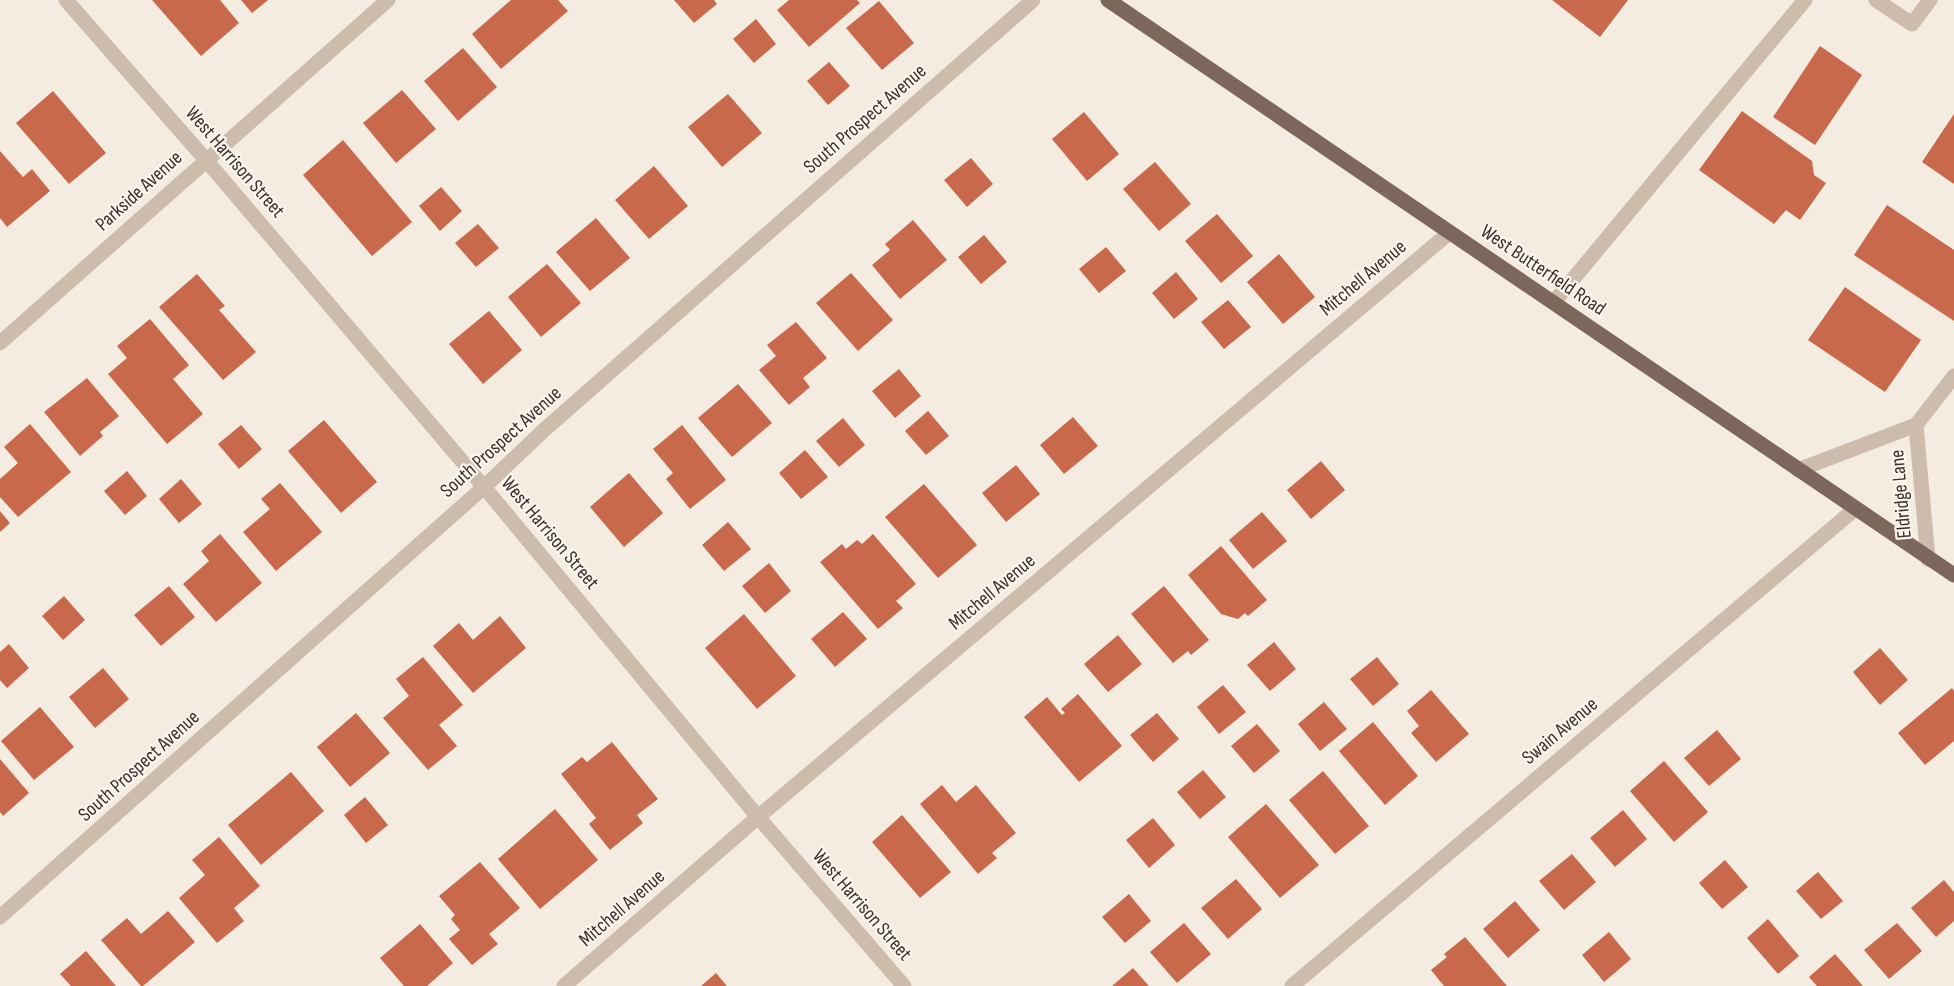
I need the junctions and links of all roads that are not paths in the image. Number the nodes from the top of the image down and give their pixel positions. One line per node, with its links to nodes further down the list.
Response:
1 (66, 0): 8 (street, West Harrison Street)
2 (388, 0): 8 (street, Parkside Avenue)
3 (1033, 0): 15 (street, South Prospect Avenue)
4 (1108, 0): 9 (main road, West Butterfield Road)
5 (1805, 0): 10 (street)
6 (1876, 0): 7 (street)
7 (1930, 0)
8 (206, 160): 11 (street, Parkside Avenue); 15 (street, West Harrison Street)
9 (1449, 233): 10 (main road, West Butterfield Road); 19 (street, Mitchell Avenue)
10 (1554, 302): 14 (main road, West Butterfield Road)
11 (0, 343)
12 (1954, 376): 13 (street, Eldridge Lane)
13 (1916, 424): 14 (street, Eldridge Lane); 17 (street, Eldridge Lane)
14 (1798, 470): 16 (main road, West Butterfield Road)
15 (484, 487): 19 (street, West Harrison Street); 20 (street, South Prospect Avenue)
16 (1855, 509): 17 (main road, West Butterfield Road); 23 (street, Swain Avenue)
17 (1928, 559): 18 (main road, West Butterfield Road)
18 (1954, 575)
19 (758, 817): 21 (street, Mitchell Avenue); 22 (street, West Harrison Street)
20 (0, 917)
21 (564, 986)
22 (904, 986)
23 (1292, 986)

